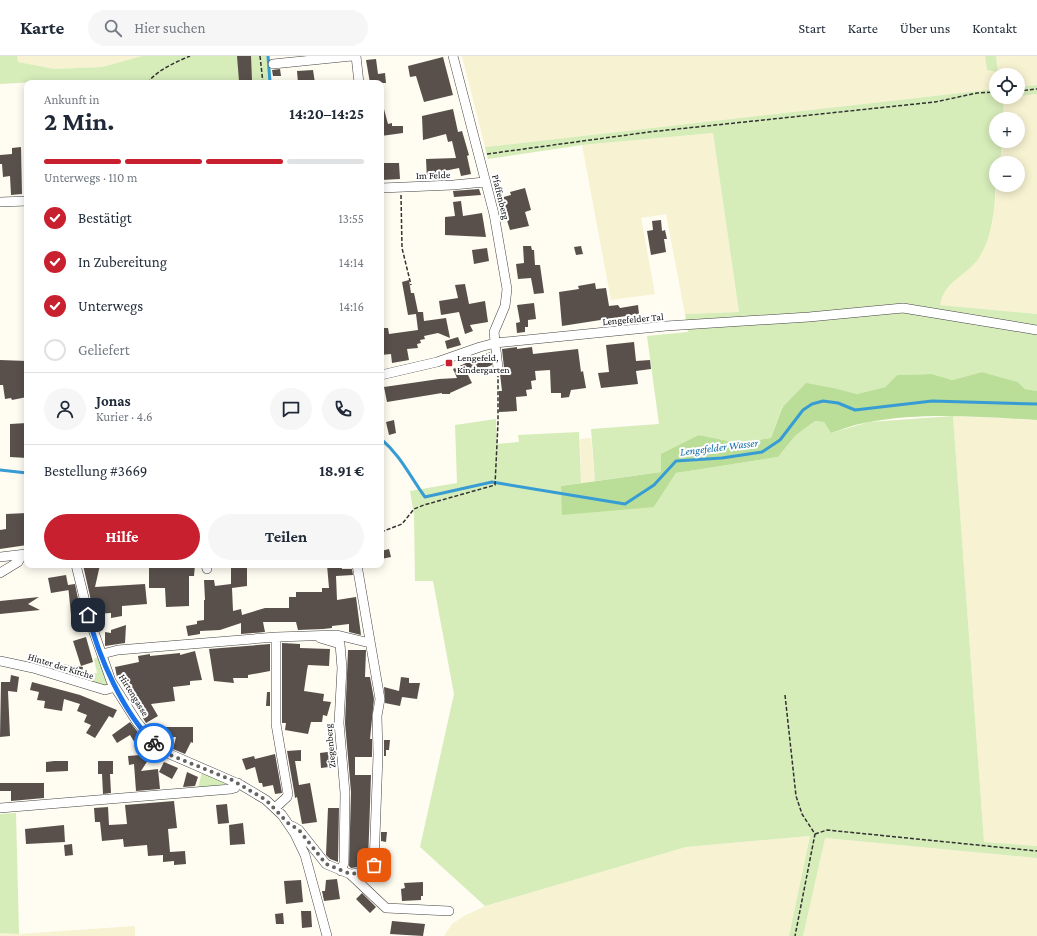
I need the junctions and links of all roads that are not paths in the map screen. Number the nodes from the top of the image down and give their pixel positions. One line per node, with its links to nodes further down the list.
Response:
1 (352, 56): 4 (street)
2 (356, 56): 5 (street)
3 (453, 56): 6 (street, Pfaffenberg)
4 (273, 64)
5 (359, 80)
6 (485, 182): 7 (street, Im Felde); 11 (street, Pfaffenberg)
7 (384, 188)
8 (24, 201): 9 (street)
9 (0, 202)
10 (1037, 330): 11 (street, Lengefelder Tal)
11 (495, 343): 12 (street, Pfaffenberg); 13 (street, Lengefelder Tal)
12 (498, 368)
13 (384, 374)
14 (24, 554): 15 (street); 18 (street)
15 (0, 557)
16 (77, 568): 22 (street, Hirtengasse)
17 (358, 568): 21 (street)
18 (0, 573)
19 (315, 636): 20 (street, Ziegenberg); 21 (street, Ziegenberg); 29 (street, Ziegenberg)
20 (276, 637): 22 (street, Ziegenberg); 27 (street)
21 (370, 643): 30 (street)
22 (102, 654): 24 (street, Hirtengasse)
23 (0, 661): 24 (street, Hinter der Kirche)
24 (115, 688): 25 (street, Hirtengasse)
25 (238, 783): 26 (street); 27 (street, Hirtengasse)
26 (0, 808)
27 (275, 808): 28 (street, Hirtengasse)
28 (288, 823): 29 (street); 32 (street, Hirtengasse)
29 (340, 871): 30 (street)
30 (350, 874): 31 (street)
31 (449, 911)
32 (327, 936)

